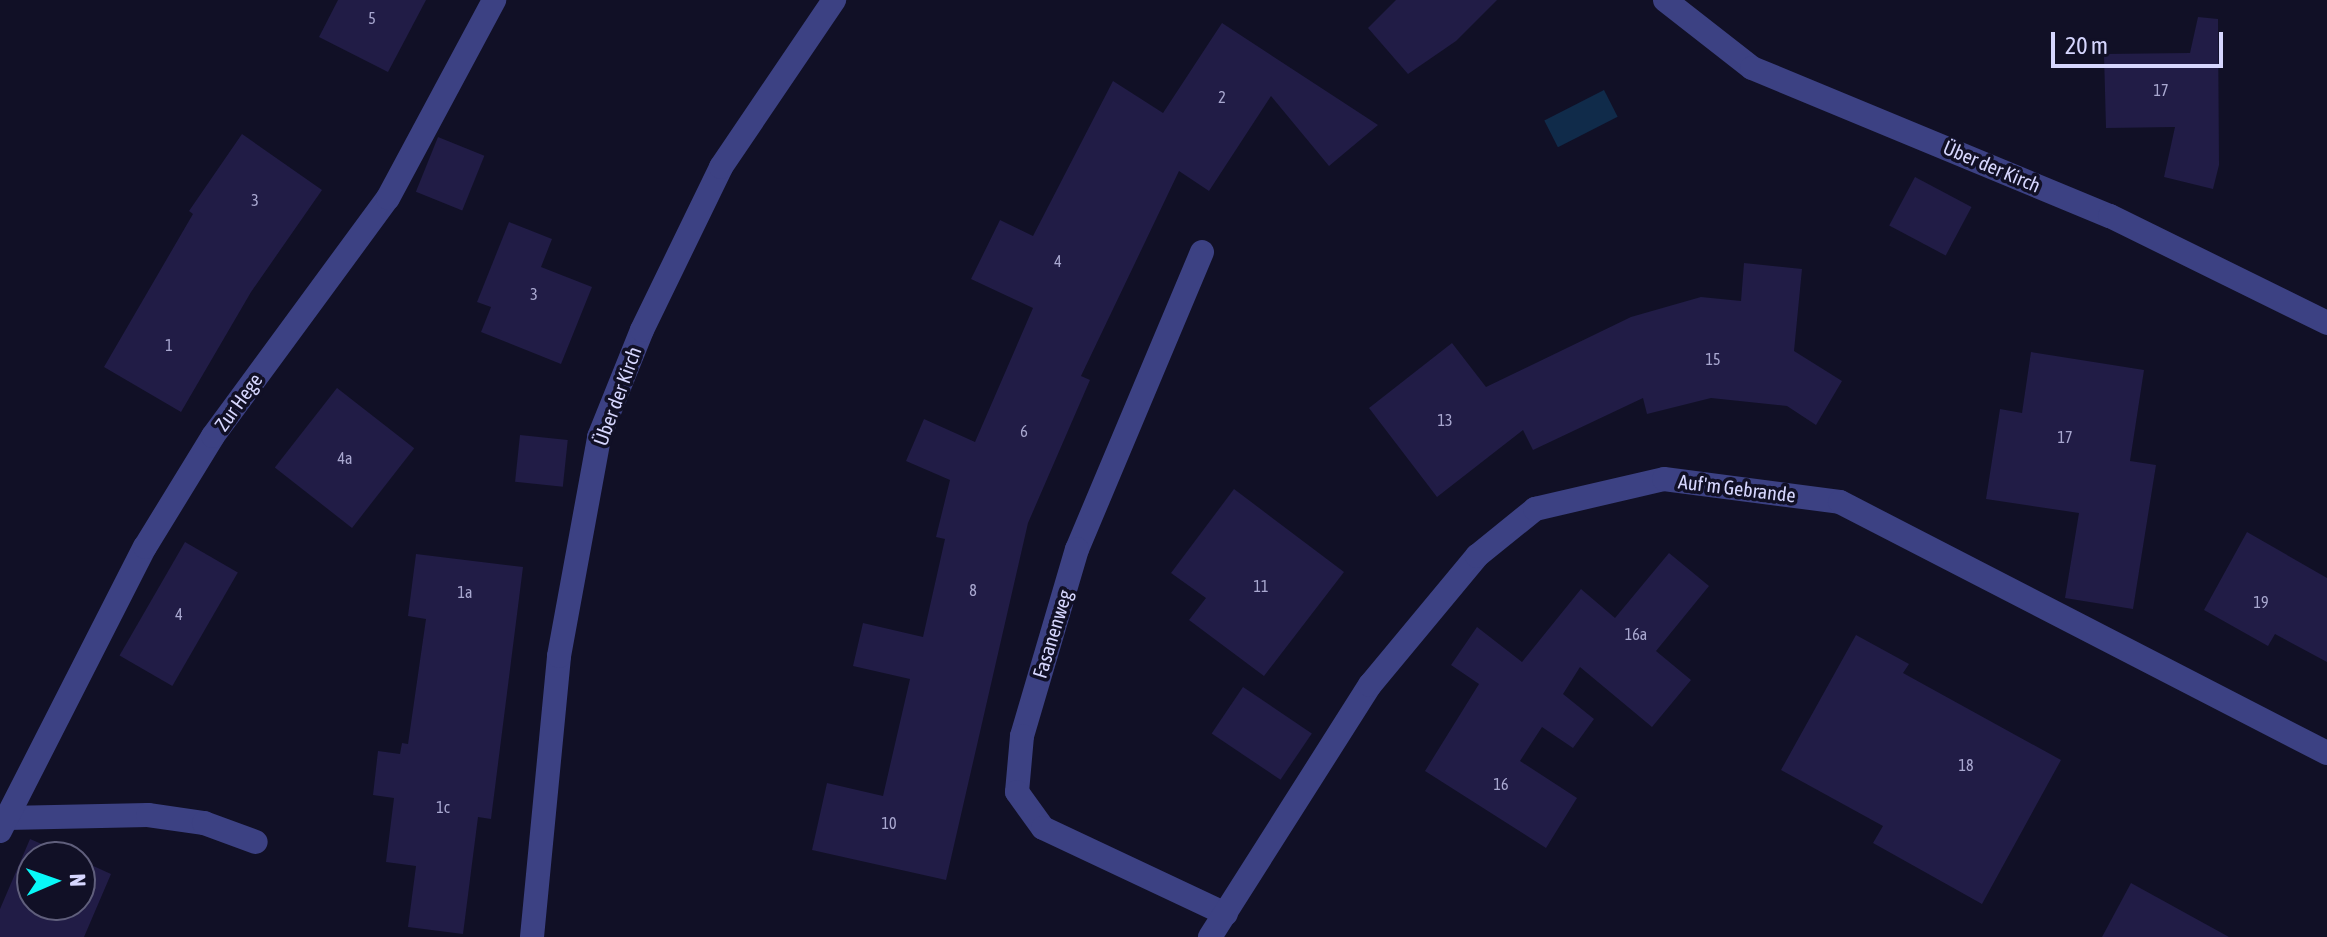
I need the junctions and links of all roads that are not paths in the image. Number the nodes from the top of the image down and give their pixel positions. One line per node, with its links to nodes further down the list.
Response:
1 (494, 0): 7 (street, Zur Hege)
2 (834, 0): 10 (street, Über der Kirch)
3 (1665, 0): 5 (street, Über der Kirch)
4 (1202, 252): 9 (street, Fasanenweg)
5 (2327, 323)
6 (2327, 753): 9 (street, Auf'm Gebrande)
7 (3, 825): 8 (street, Zur Hege)
8 (256, 842)
9 (1226, 914): 11 (street, Auf'm Gebrande)
10 (532, 937)
11 (1210, 937)

